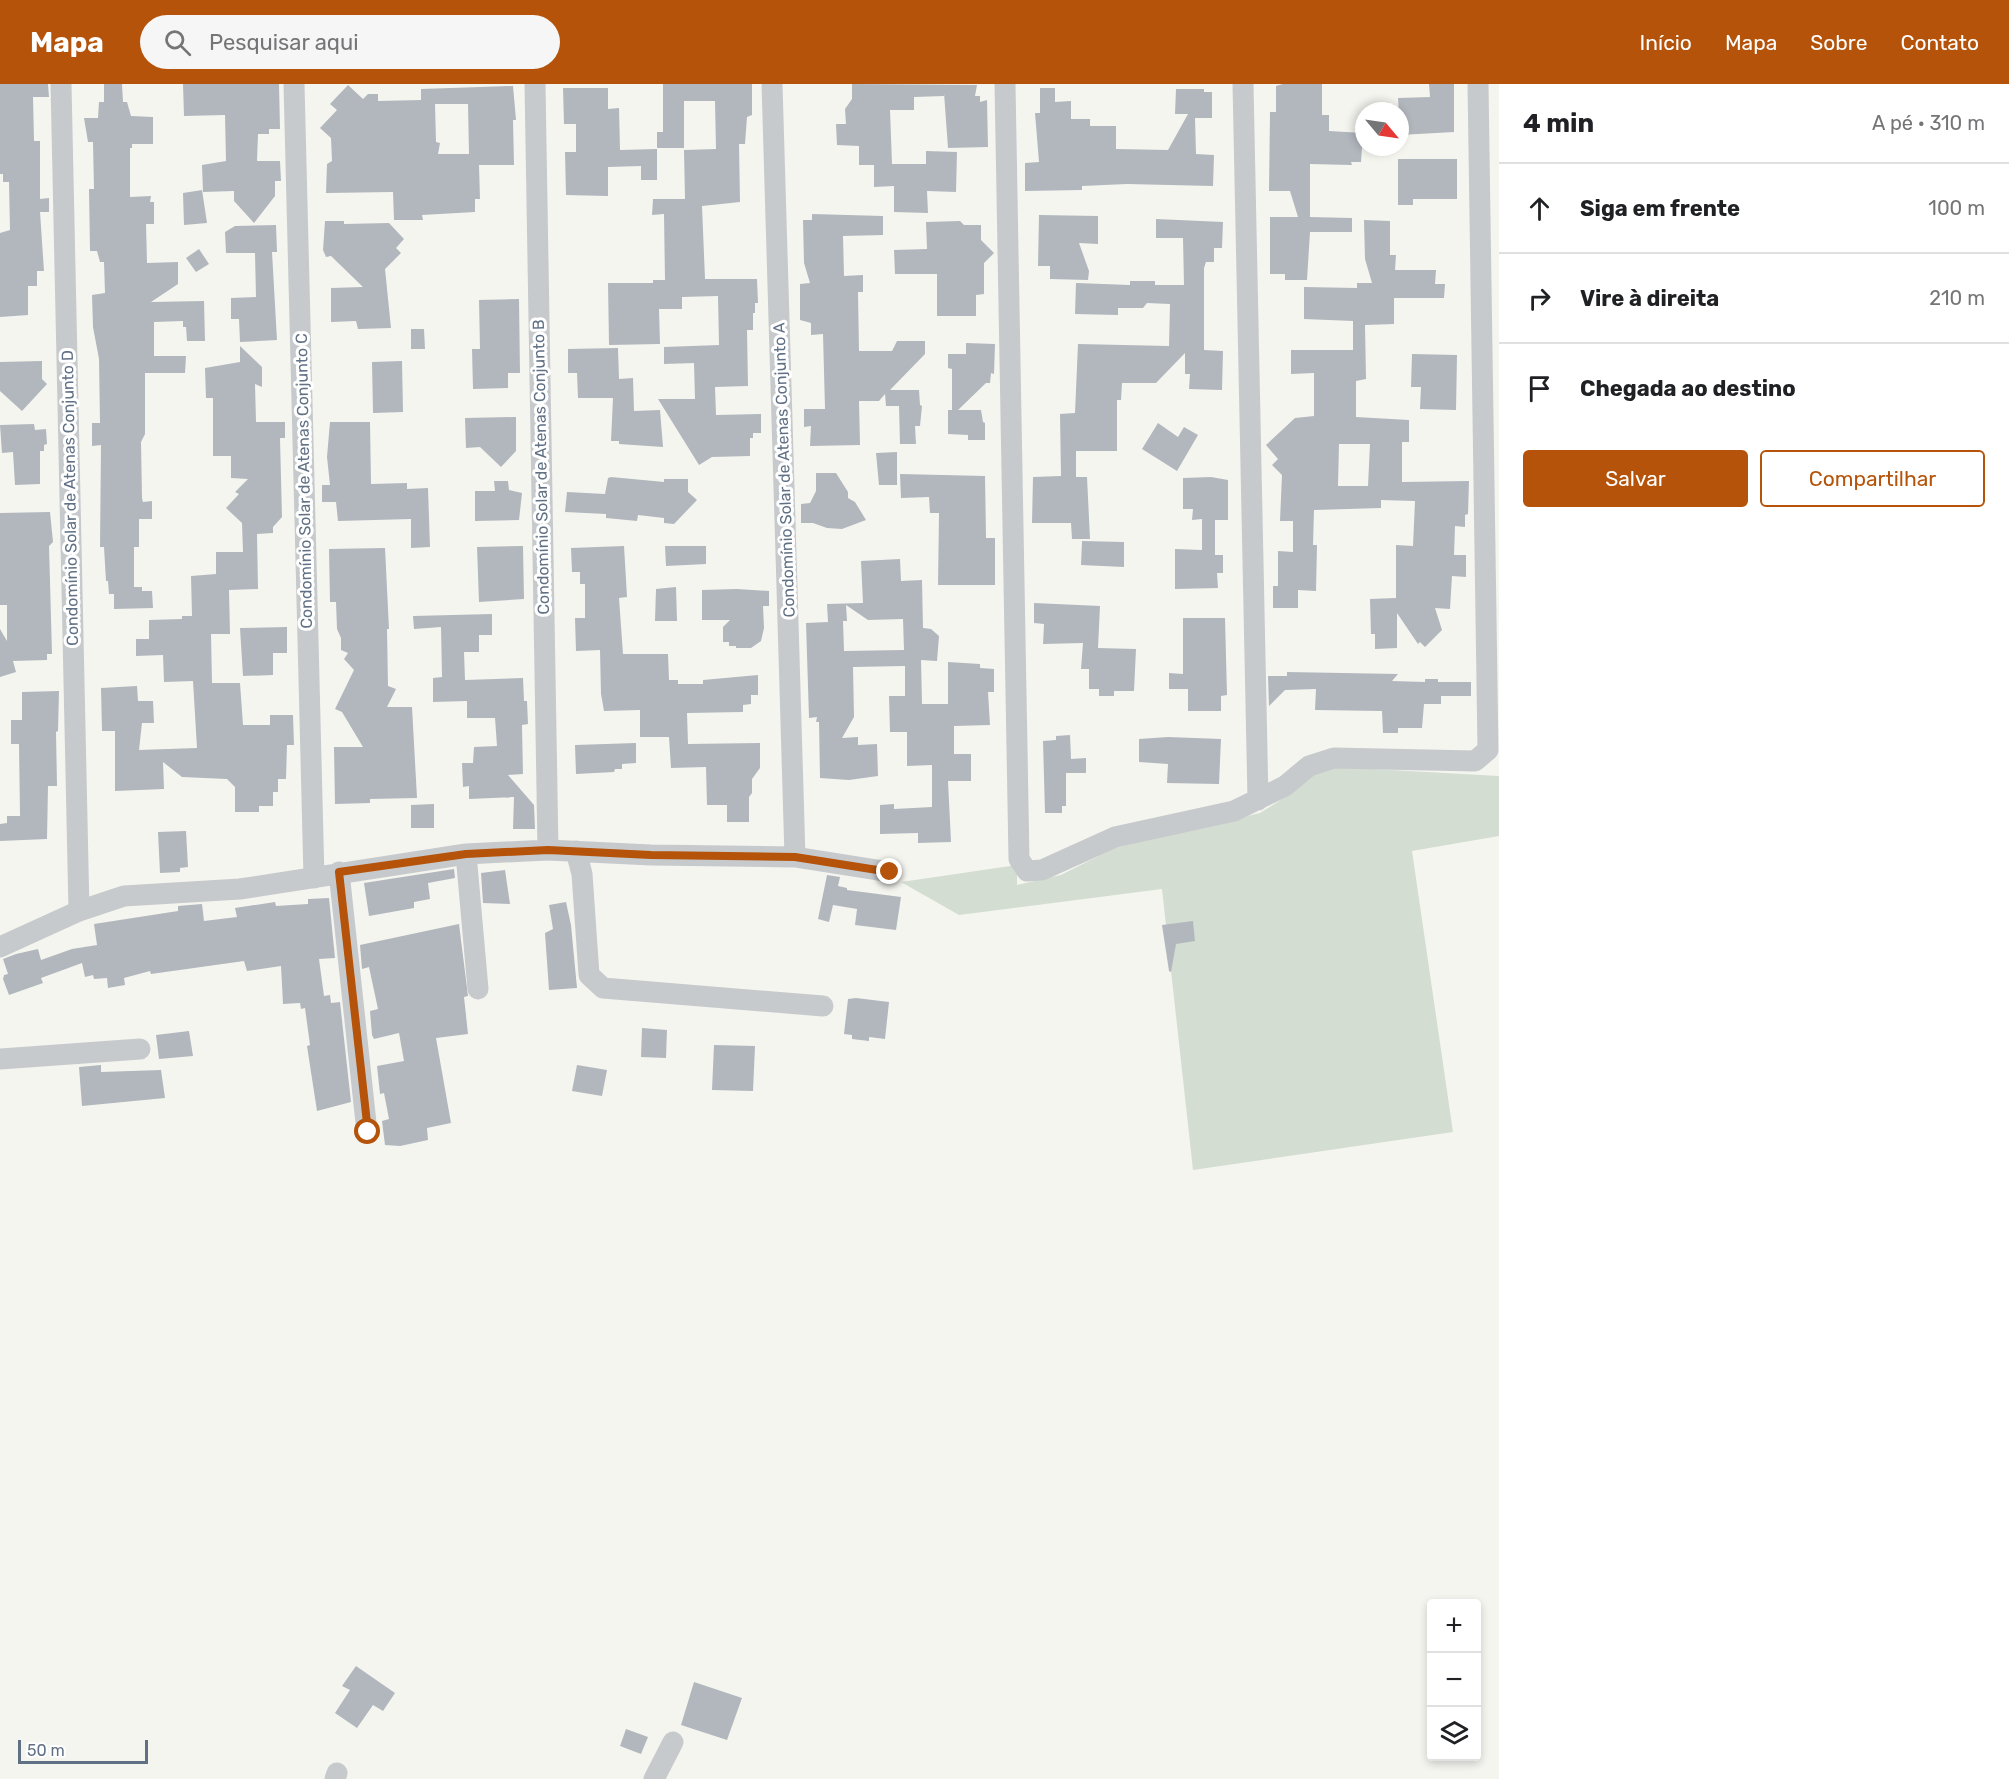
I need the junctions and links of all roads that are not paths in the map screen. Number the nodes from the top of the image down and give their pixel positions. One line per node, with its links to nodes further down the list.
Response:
1 (61, 84): 16 (street, Condomínio Solar de Atenas Conjunto D)
2 (294, 84): 15 (street, Condomínio Solar de Atenas Conjunto C)
3 (535, 84): 9 (street, Condomínio Solar de Atenas Conjunto B)
4 (772, 84): 12 (street, Condomínio Solar de Atenas Conjunto A)
5 (1005, 84): 8 (street)
6 (1243, 84): 8 (street)
7 (1478, 84): 8 (street)
8 (1258, 800)
9 (548, 850): 10 (street); 11 (street)
10 (576, 851): 12 (street); 19 (street)
11 (466, 854): 13 (street); 18 (street)
12 (795, 857): 14 (street)
13 (339, 872): 15 (street); 22 (street)
14 (890, 872)
15 (314, 878): 16 (street)
16 (79, 911): 17 (street)
17 (0, 947)
18 (478, 989)
19 (823, 1006)
20 (140, 1049): 21 (street)
21 (0, 1059)
22 (368, 1132)
23 (673, 1742): 24 (street)
24 (654, 1779)

